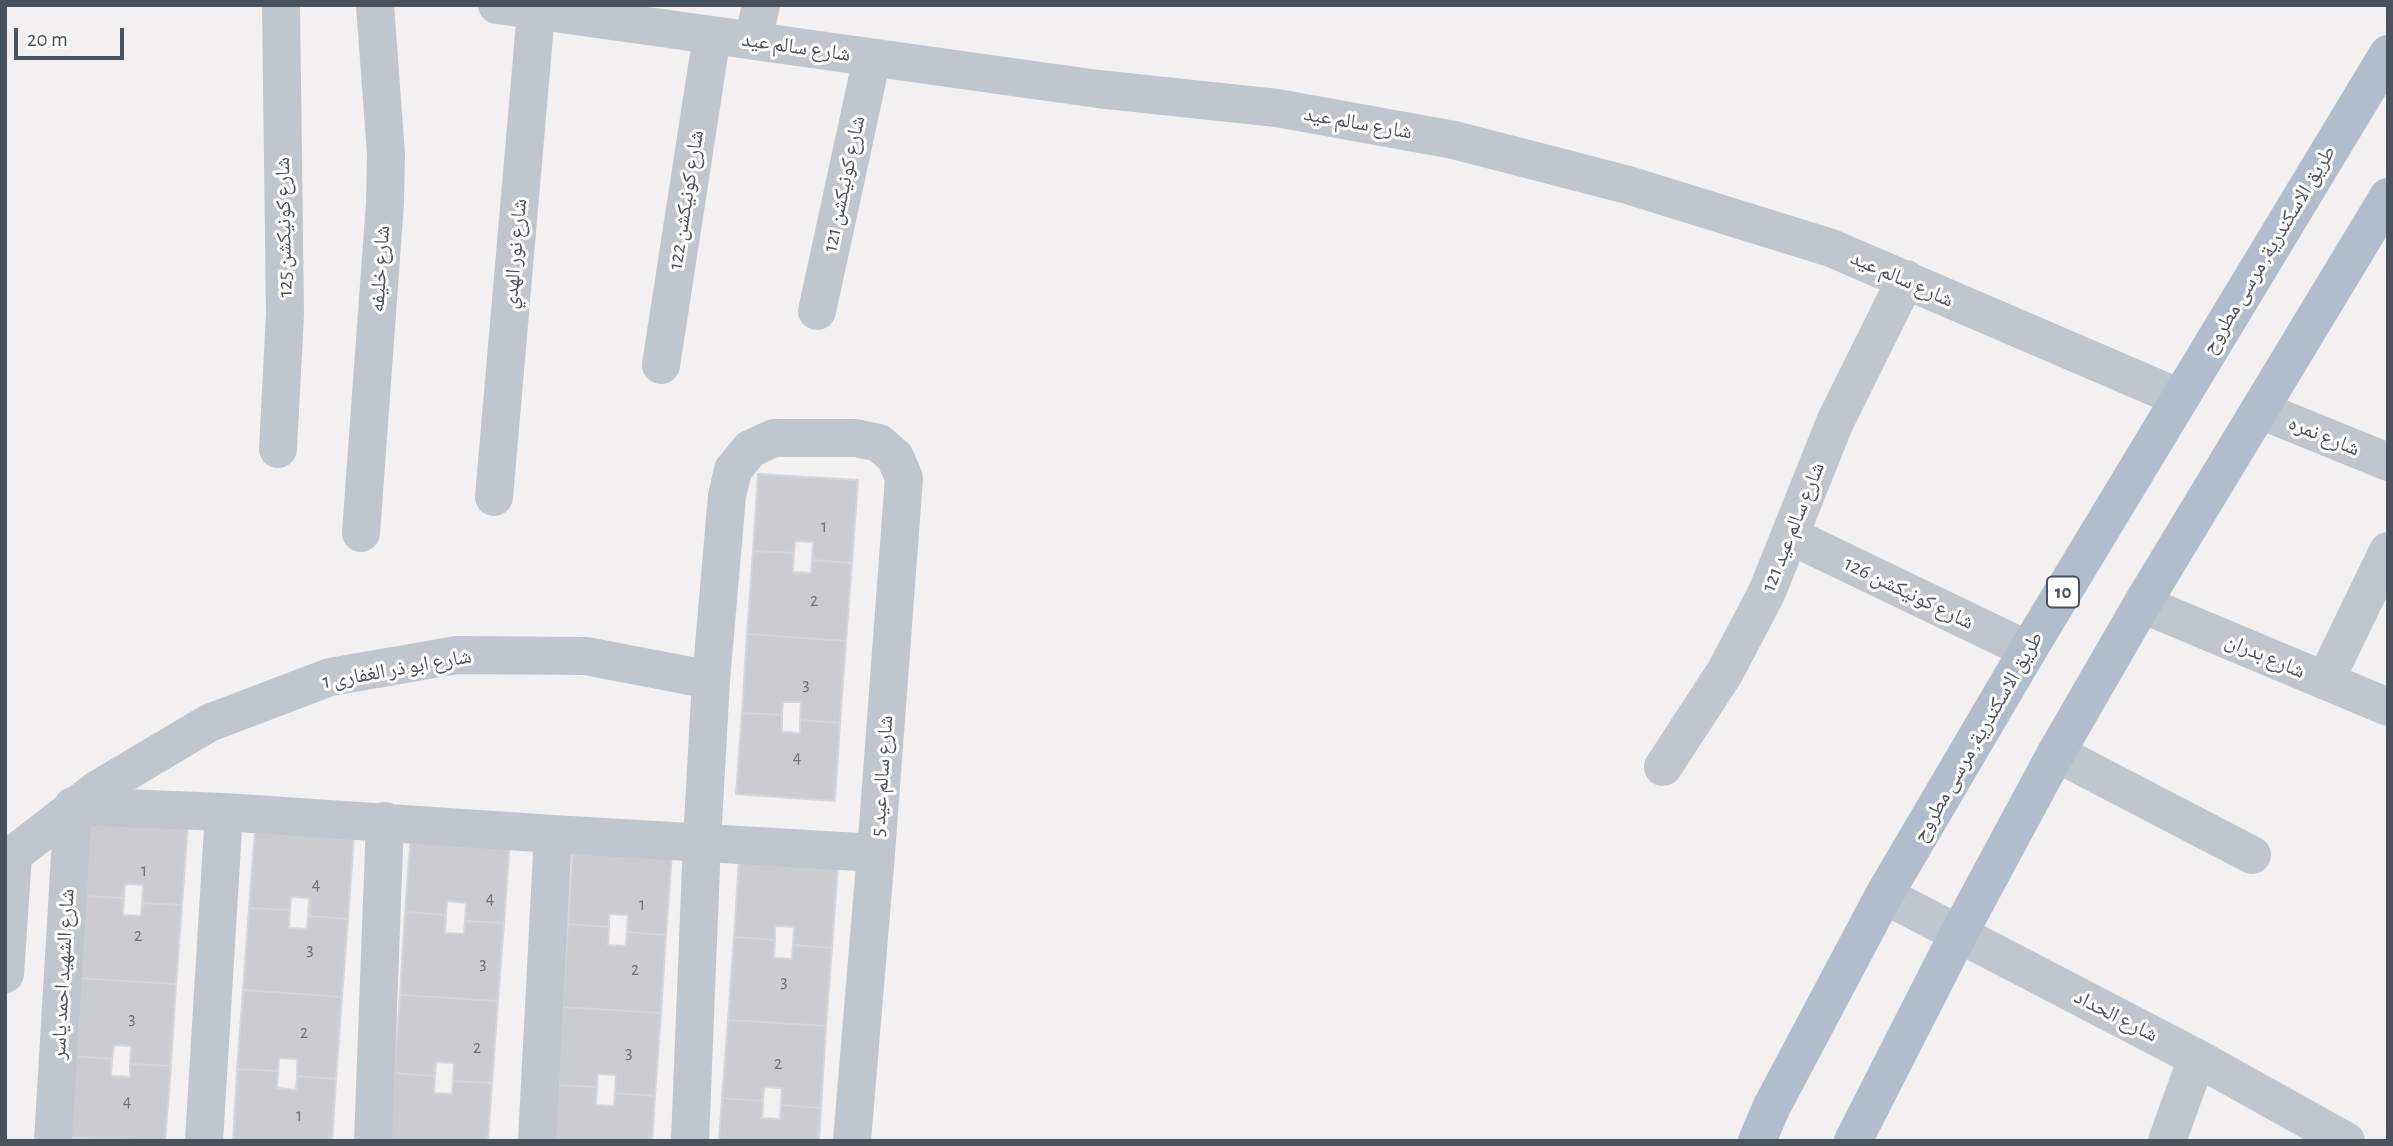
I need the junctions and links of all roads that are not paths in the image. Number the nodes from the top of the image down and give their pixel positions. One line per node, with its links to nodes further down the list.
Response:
1 (281, 5): 16 (street, شارع كونيكشن 125)
2 (375, 5): 19 (street, شارع خليفه)
3 (497, 5): 4 (street, شارع سالم عيد)
4 (536, 12): 6 (street, شارع سالم عيد); 18 (street, شارع نور الهدي)
5 (757, 23): 6 (street, شارع سالم عيد); 8 (street, شارع سالم عيد)
6 (712, 35): 13 (street, شارع كونيكشن 122)
7 (2388, 54): 14 (main road, طريق الاسكندرية, مرسى مطروح / 10)
8 (872, 58): 11 (street, شارع سالم عيد); 12 (street, شارع كونيكشن 121)
9 (2388, 197): 10 (main road)
10 (2378, 233): 15 (main road)
11 (1906, 279): 14 (street, شارع سالم عيد); 20 (street, شارع سالم عيد 121)
12 (817, 311)
13 (661, 365)
14 (2180, 398): 23 (main road, طريق الاسكندرية, مرسى مطروح / 10)
15 (2260, 410): 17 (street, شارع نمره); 22 (main road)
16 (278, 449)
17 (2388, 462)
18 (494, 497)
19 (361, 533)
20 (1791, 536): 23 (street, شارع كونيكشن 126); 28 (street, شارع سالم عيد 121)
21 (2388, 551): 25 (street)
22 (2142, 604): 25 (street, شارع بدران); 27 (main road)
23 (2028, 650): 37 (main road, طريق الاسكندرية, مرسى مطروح / 10)
24 (711, 680): 29 (street, شارع ابو ذر الغفارى 1); 33 (street); 34 (street, شارع سالم عيد 5)
25 (2325, 681): 26 (street, شارع بدران)
26 (2388, 707)
27 (2056, 753): 35 (street); 38 (main road)
28 (1663, 767)
29 (73, 807): 30 (street); 36 (street, شارع ابو ذر الغفارى 1); 41 (street, شارع الشهيد احمد ياسر)
30 (224, 811): 31 (street); 42 (street)
31 (385, 821): 32 (street); 43 (street)
32 (553, 834): 33 (street); 44 (street)
33 (702, 841): 34 (street); 45 (street)
34 (876, 853): 46 (street, شارع سالم عيد 5)
35 (2252, 855)
36 (9, 858): 39 (street)
37 (1884, 895): 38 (street, شارع الحداد); 47 (main road, طريق الاسكندرية, مرسى مطروح / 10)
38 (1958, 935): 40 (street, شارع الحداد); 48 (main road)
39 (5, 974)
40 (2197, 1058): 49 (street); 50 (street, شارع الحداد)
41 (53, 1141)
42 (204, 1141)
43 (373, 1141)
44 (537, 1141)
45 (690, 1141)
46 (852, 1141)
47 (1757, 1141)
48 (1853, 1141)
49 (2167, 1141)
50 (2346, 1141)

